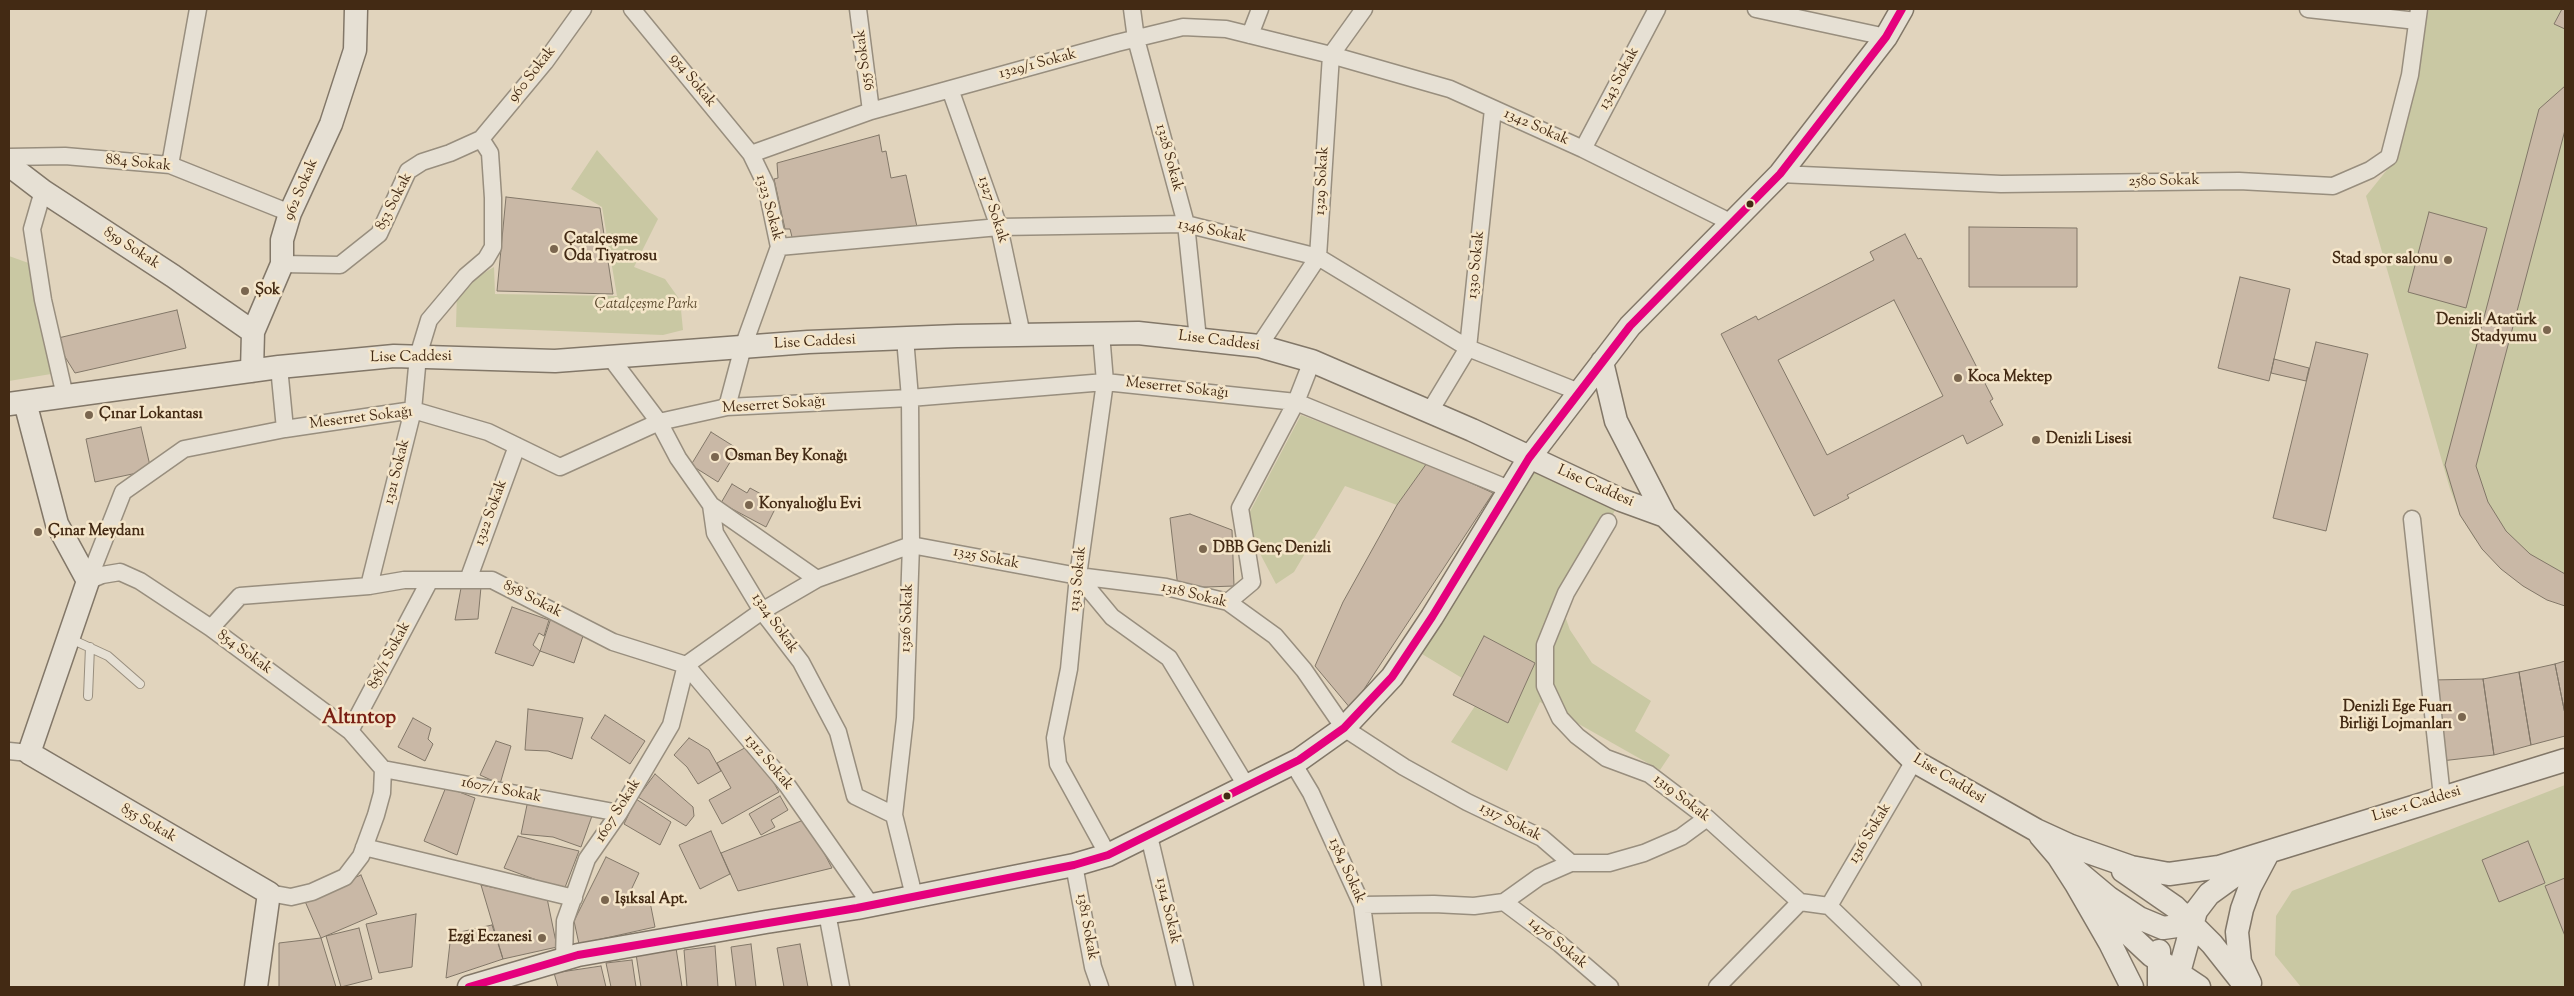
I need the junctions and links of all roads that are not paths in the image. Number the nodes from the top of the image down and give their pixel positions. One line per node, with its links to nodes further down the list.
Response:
1 (198, 9): 26 (street)
2 (356, 9): 29 (main road, 962 Sokak)
3 (583, 9): 21 (street, 960 Sokak)
4 (632, 9): 23 (street, 954 Sokak)
5 (858, 9): 20 (street, 955 Sokak)
6 (1132, 9): 16 (street, 1328 Sokak)
7 (1260, 9): 14 (street)
8 (1364, 9): 17 (street)
9 (1657, 9): 22 (street, 1343 Sokak)
10 (1756, 9): 15 (street)
11 (1902, 9): 15 (main road)
12 (2308, 9): 13 (street)
13 (2418, 15): 27 (street, 2580 Sokak)
14 (1250, 35): 16 (street, 1329/1 Sokak); 17 (street, 1329/1 Sokak)
15 (1886, 37): 27 (main road)
16 (1136, 38): 18 (street, 1329/1 Sokak); 31 (street, 1328 Sokak)
17 (1330, 55): 19 (street, 1342 Sokak); 34 (street, 1329 Sokak)
18 (950, 90): 20 (street, 1329/1 Sokak); 32 (street, 1327 Sokak)
19 (1493, 109): 22 (street, 1342 Sokak); 43 (street, 1330 Sokak)
20 (871, 111): 23 (street, 1329/1 Sokak)
21 (481, 139): 35 (street, 853 Sokak); 44 (street, 1321 Sokak)
22 (1583, 149): 30 (street, 1342 Sokak)
23 (751, 154): 33 (street, 1323 Sokak)
24 (9, 157): 26 (street, 884 Sokak)
25 (9, 165): 28 (main road, 859 Sokak)
26 (170, 165): 29 (street, 884 Sokak)
27 (1780, 174): 30 (main road)
28 (43, 191): 36 (main road, 859 Sokak); 52 (street)
29 (290, 212): 35 (main road, 962 Sokak)
30 (1732, 223): 47 (main road)
31 (1186, 224): 32 (street, 1346 Sokak); 34 (street, 1346 Sokak); 40 (street, 1328 Sokak)
32 (1000, 227): 33 (street, 1346 Sokak); 38 (street, 1327 Sokak)
33 (779, 248): 42 (street, 1323 Sokak)
34 (1318, 257): 41 (street); 43 (street, 1346 Sokak)
35 (282, 264): 36 (main road, 962 Sokak)
36 (254, 332): 49 (main road, 962 Sokak)
37 (1101, 333): 38 (main road, Lise Caddesi); 40 (main road, Lise Caddesi); 50 (street, 1313 Sokak)
38 (1022, 335): 39 (main road, Lise Caddesi)
39 (905, 338): 42 (main road, Lise Caddesi); 53 (street, 1326 Sokak)
40 (1198, 339): 41 (main road, Lise Caddesi)
41 (1259, 346): 46 (main road, Lise Caddesi)
42 (743, 347): 45 (main road, Lise Caddesi); 56 (street, 1323 Sokak)
43 (1468, 348): 51 (street, 1346 Sokak); 58 (street, 1330 Sokak)
44 (418, 356): 45 (main road, Lise Caddesi); 48 (main road, Lise Caddesi); 57 (street, 1321 Sokak)
45 (610, 357): 59 (street, 1324 Sokak)
46 (1312, 361): 54 (street); 58 (main road, Lise Caddesi)
47 (1602, 362): 51 (main road); 65 (main road)
48 (279, 367): 49 (main road, Lise Caddesi); 60 (street)
49 (252, 371): 52 (main road, Lise Caddesi)
50 (1105, 382): 53 (street, Meserret Sokağı); 54 (street, Meserret Sokağı); 69 (street, 1313 Sokak)
51 (1579, 392): 62 (main road)
52 (65, 396): 55 (main road, Lise Caddesi)
53 (910, 398): 56 (street, Meserret Sokağı); 68 (street, 1326 Sokak)
54 (1296, 402): 63 (street, Meserret Sokağı); 75 (street)
55 (17, 403): 73 (main road)
56 (728, 407): 59 (street, Meserret Sokağı)
57 (413, 410): 60 (street, Meserret Sokağı); 61 (street, Meserret Sokağı); 74 (street, 1321 Sokak)
58 (1430, 412): 62 (main road, Lise Caddesi)
59 (658, 422): 61 (street, Meserret Sokağı); 64 (street, 1324 Sokak)
60 (285, 429): 73 (street, Meserret Sokağı)
61 (517, 446): 72 (street, 1322 Sokak)
62 (1528, 458): 63 (main road); 65 (main road, Lise Caddesi)
63 (1509, 490): 83 (main road)
64 (711, 505): 70 (street); 76 (street, 1324 Sokak)
65 (1665, 516): 87 (main road, Lise Caddesi)
66 (2412, 519): 91 (street)
67 (1608, 522): 94 (street, 1319 Sokak)
68 (911, 545): 69 (street, 1325 Sokak); 70 (street); 93 (street, 1326 Sokak)
69 (1078, 576): 75 (street, 1318 Sokak); 90 (street); 99 (street, 1313 Sokak)
70 (817, 579): 76 (street)
71 (430, 580): 72 (street, 858 Sokak); 74 (street, 858 Sokak); 84 (street, 858/1 Sokak)
72 (468, 580): 80 (street, 858 Sokak)
73 (88, 581): 77 (street, 854 Sokak); 78 (main road)
74 (369, 586): 77 (street, 858 Sokak)
75 (1228, 602): 83 (street, 1318 Sokak)
76 (762, 611): 80 (street); 93 (street, 1324 Sokak)
77 (211, 628): 84 (street, 854 Sokak)
78 (68, 637): 79 (lane); 85 (main road)
79 (90, 647): 81 (lane); 82 (lane)
80 (686, 666): 92 (street, 1607 Sokak); 111 (street, 1312 Sokak)
81 (140, 684)
82 (88, 696)
83 (1344, 728): 88 (main road); 102 (street, 1317 Sokak)
84 (350, 731): 89 (street, 854 Sokak)
85 (19, 752): 106 (main road, 855 Sokak)
86 (2565, 760): 91 (main road, Lise-1 Caddesi)
87 (1914, 761): 95 (main road, Lise Caddesi); 113 (street, 1316 Sokak)
88 (1293, 763): 90 (main road); 112 (street, 1384 Sokak)
89 (383, 769): 92 (street, 1607/1 Sokak); 97 (street)
90 (1247, 786): 96 (main road)
91 (2442, 797): 98 (main road, Lise-1 Caddesi)
92 (619, 814): 108 (street, 1607 Sokak)
93 (894, 815): 107 (street, 1326 Sokak)
94 (1707, 818): 102 (street); 110 (street, 1319 Sokak)
95 (2036, 830): 100 (main road); 101 (main road, Lise Caddesi)
96 (1149, 836): 99 (main road); 124 (street, 1314 Sokak)
97 (364, 847): 106 (street); 108 (street)
98 (2270, 850): 104 (main road, Lise Caddesi); 114 (main road); 133 (main road)
99 (1108, 855): 103 (main road)
100 (2058, 856): 105 (main road); 116 (main road)
101 (2101, 856): 104 (main road, Lise Caddesi); 114 (main road)
102 (1572, 862): 109 (street)
103 (1074, 865): 107 (main road); 123 (street, 1381 Sokak)
104 (2219, 867): 114 (main road)
105 (2076, 884): 118 (main road); 129 (main road)
106 (270, 893): 120 (main road)
107 (914, 896): 111 (main road)
108 (574, 898): 117 (street, 1607 Sokak)
109 (1504, 902): 112 (street); 126 (street, 1476 Sokak)
110 (1800, 902): 113 (street); 127 (street)
111 (871, 905): 115 (main road)
112 (1362, 905): 125 (street, 1384 Sokak)
113 (1829, 906): 128 (street)
114 (2184, 912): 116 (main road); 119 (main road); 132 (main road)
115 (828, 913): 117 (main road); 122 (street)
116 (2163, 928): 118 (main road)
117 (564, 959): 121 (main road)
118 (2159, 960): 119 (main road); 130 (main road)
119 (2177, 981): 131 (main road)
120 (256, 987)
121 (470, 987)
122 (841, 987)
123 (1100, 987)
124 (1185, 987)
125 (1374, 987)
126 (1610, 987)
127 (1717, 987)
128 (1913, 987)
129 (2132, 987)
130 (2159, 987)
131 (2199, 987)
132 (2246, 987)
133 (2252, 987)

